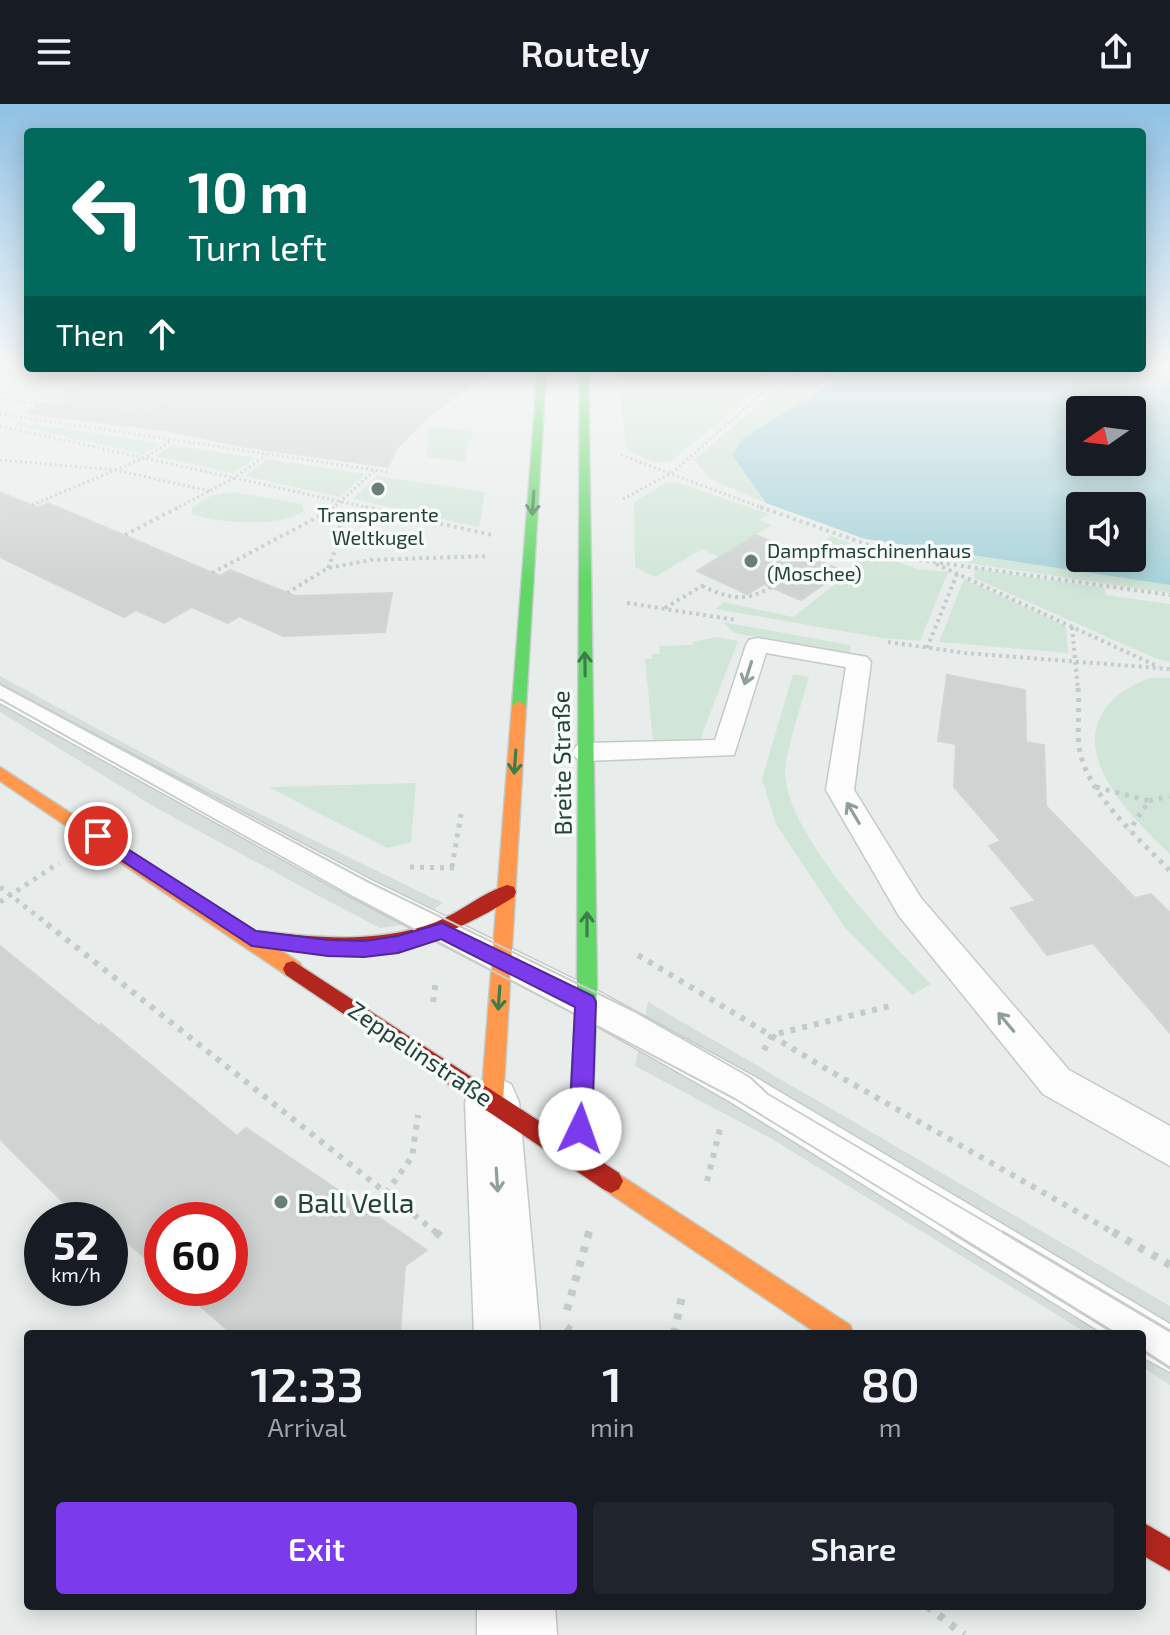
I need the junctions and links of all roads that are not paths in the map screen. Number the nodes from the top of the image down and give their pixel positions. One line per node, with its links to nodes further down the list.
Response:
1 (537, 440): 6 (main road, Breite Straße, one-way to 6)
2 (584, 440): 4 (main road, Breite Straße, one-way to 2)
3 (0, 693): 7 (lane)
4 (585, 752): 10 (main road, Breite Straße, one-way to 4); 12 (lane, one-way to 4)
5 (0, 773): 8 (main road, Zeppelinstraße)
6 (507, 892): 7 (main road); 9 (main road, Breite Straße)
7 (442, 930): 8 (main road); 9 (lane)
8 (252, 938): 11 (main road, Zeppelinstraße)
9 (502, 961): 10 (lane); 11 (main road, Breite Straße, one-way to 11)
10 (586, 1002): 13 (main road, Breite Straße); 16 (lane)
11 (492, 1102): 13 (main road, Zeppelinstraße); 14 (street, one-way to 14)
12 (1170, 1147)
13 (579, 1157): 15 (main road, Zeppelinstraße)
14 (506, 1309)
15 (835, 1330)
16 (1139, 1330)
17 (1146, 1334): 18 (lane)
18 (1170, 1349)
19 (1146, 1540): 20 (main road)
20 (1170, 1556)
21 (516, 1610): 22 (street)
22 (517, 1635)

